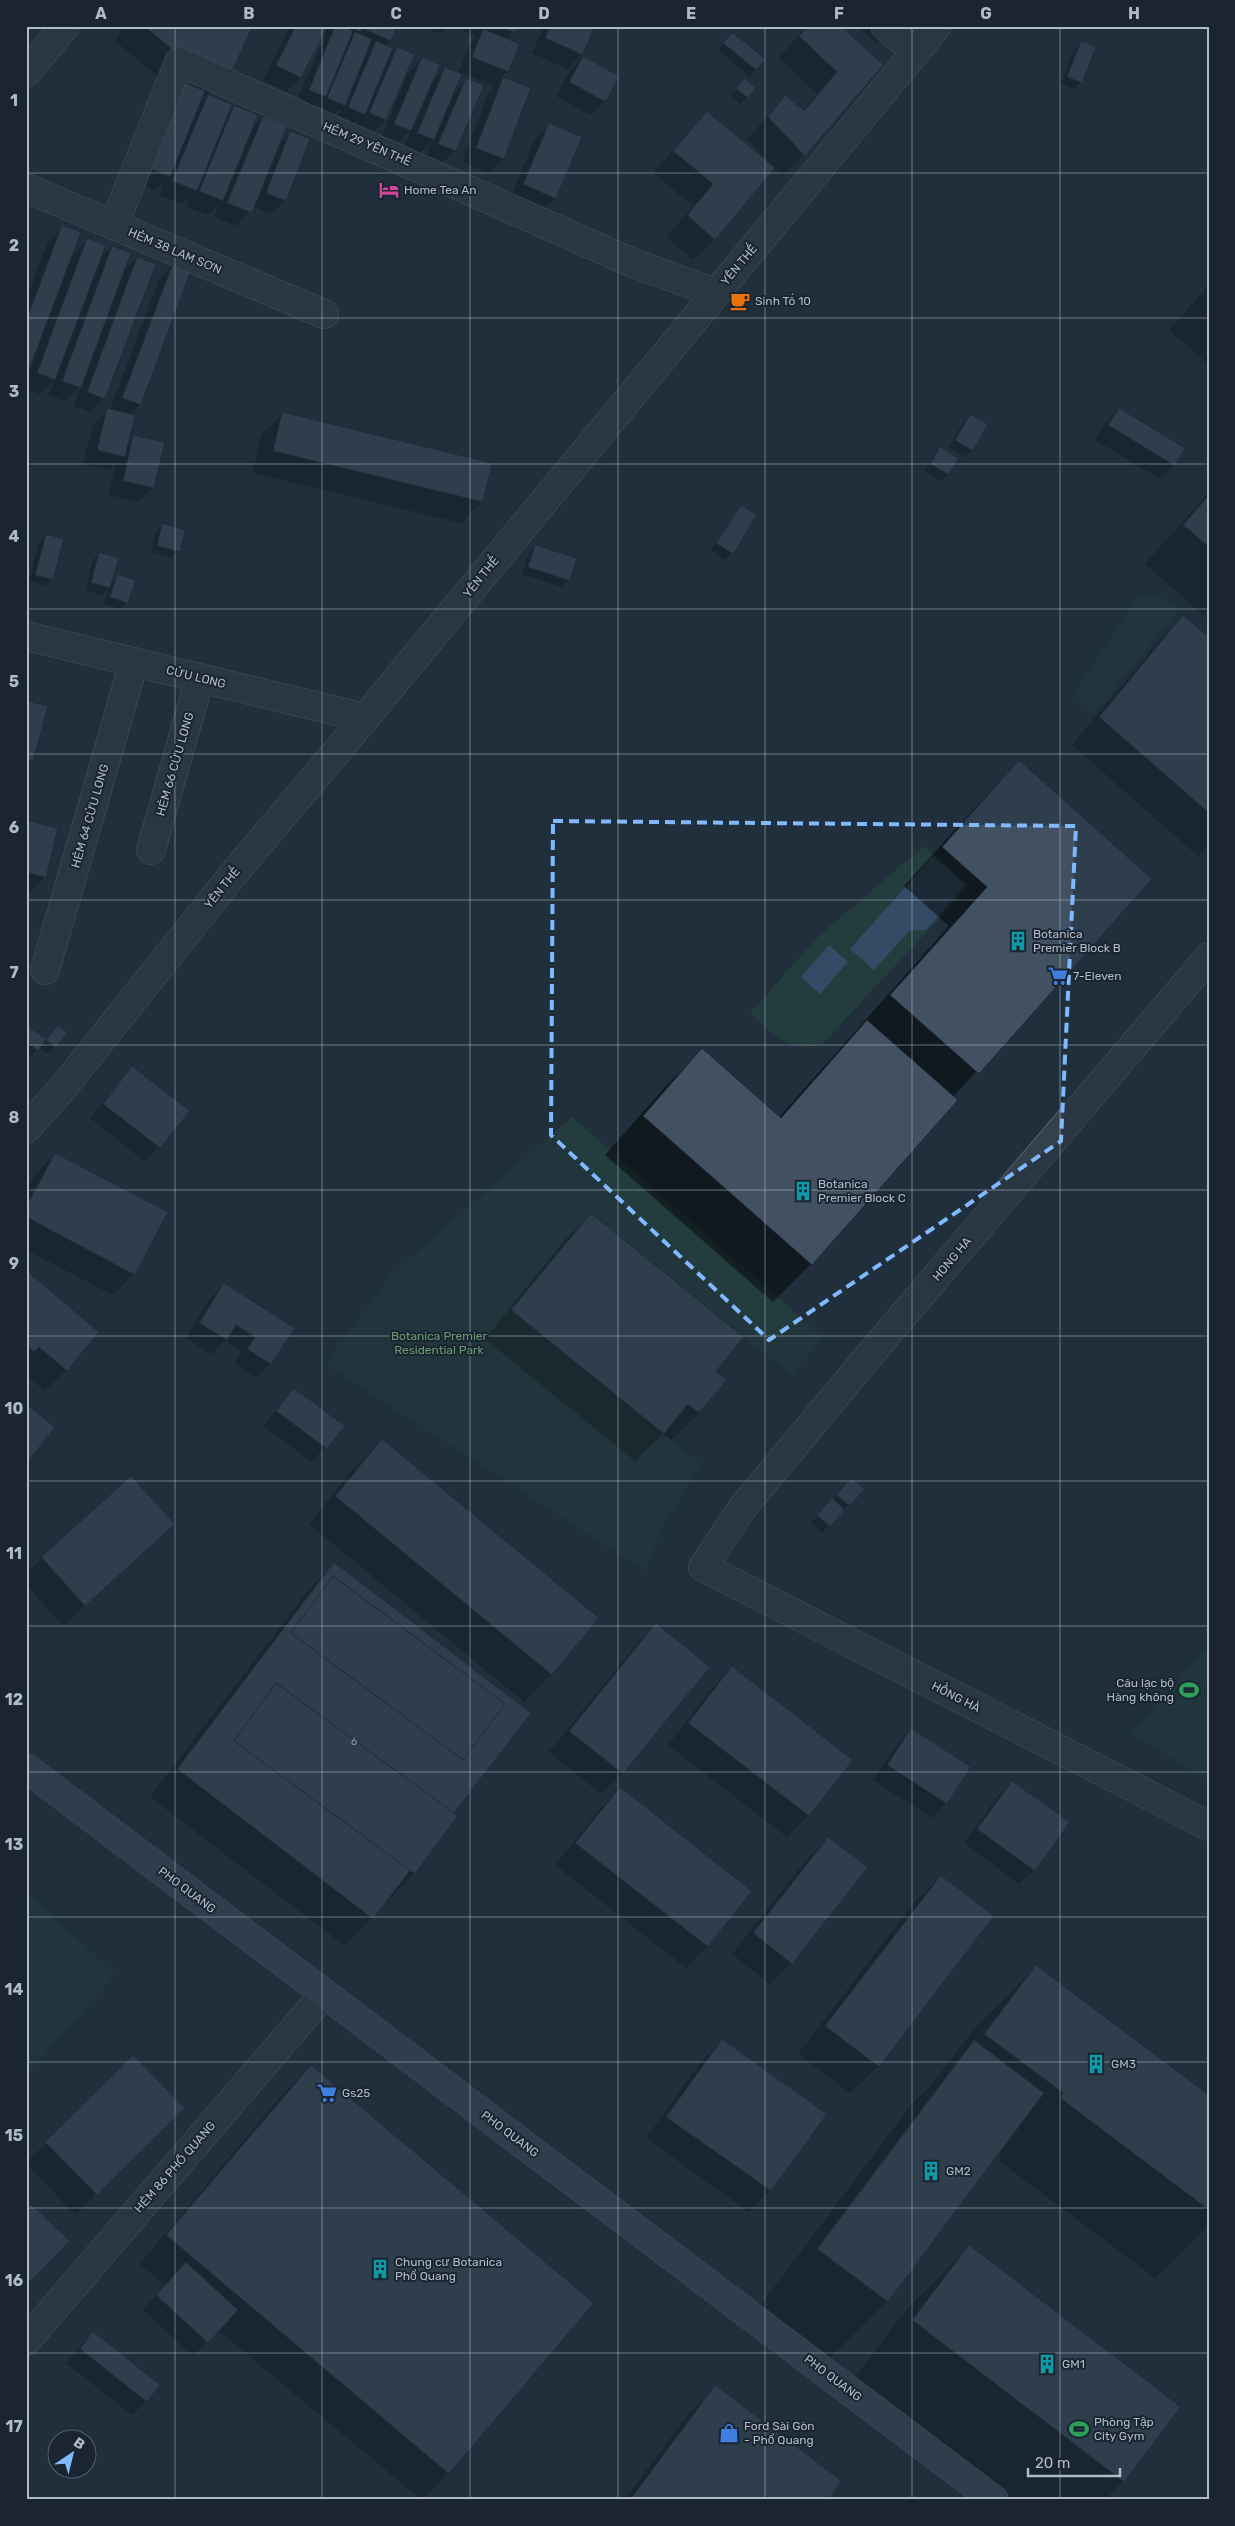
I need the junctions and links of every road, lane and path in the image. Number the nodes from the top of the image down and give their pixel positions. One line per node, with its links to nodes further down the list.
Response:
1 (65, 26): 5 (street)
2 (885, 26): 4 (street)
3 (937, 26): 4 (street, YÊN THẾ)
4 (916, 52): 8 (street, YÊN THẾ)
5 (26, 73)
6 (26, 188): 7 (street, HẺM 38 LAM SƠN)
7 (114, 225): 8 (street, HẺM 29 YÊN THẾ); 9 (street, HẺM 38 LAM SƠN)
8 (716, 294): 13 (street, YÊN THẾ)
9 (324, 314)
10 (26, 636): 11 (street, CỬU LONG)
11 (134, 662): 12 (street, CỬU LONG); 16 (street, HẺM 64 CỬU LONG)
12 (200, 678): 13 (street, CỬU LONG); 14 (street, HẺM 66 CỬU LONG)
13 (365, 718): 17 (street, YÊN THẾ)
14 (151, 850)
15 (1209, 956): 19 (street, HỒNG HÀ)
16 (45, 970)
17 (26, 1129)
18 (26, 1768): 20 (main road, PHO QUANG)
19 (1209, 1826)
20 (324, 1994): 21 (street, HẺM 86 PHỔ QUANG); 22 (main road, PHO QUANG)
21 (26, 2340)
22 (994, 2500)

